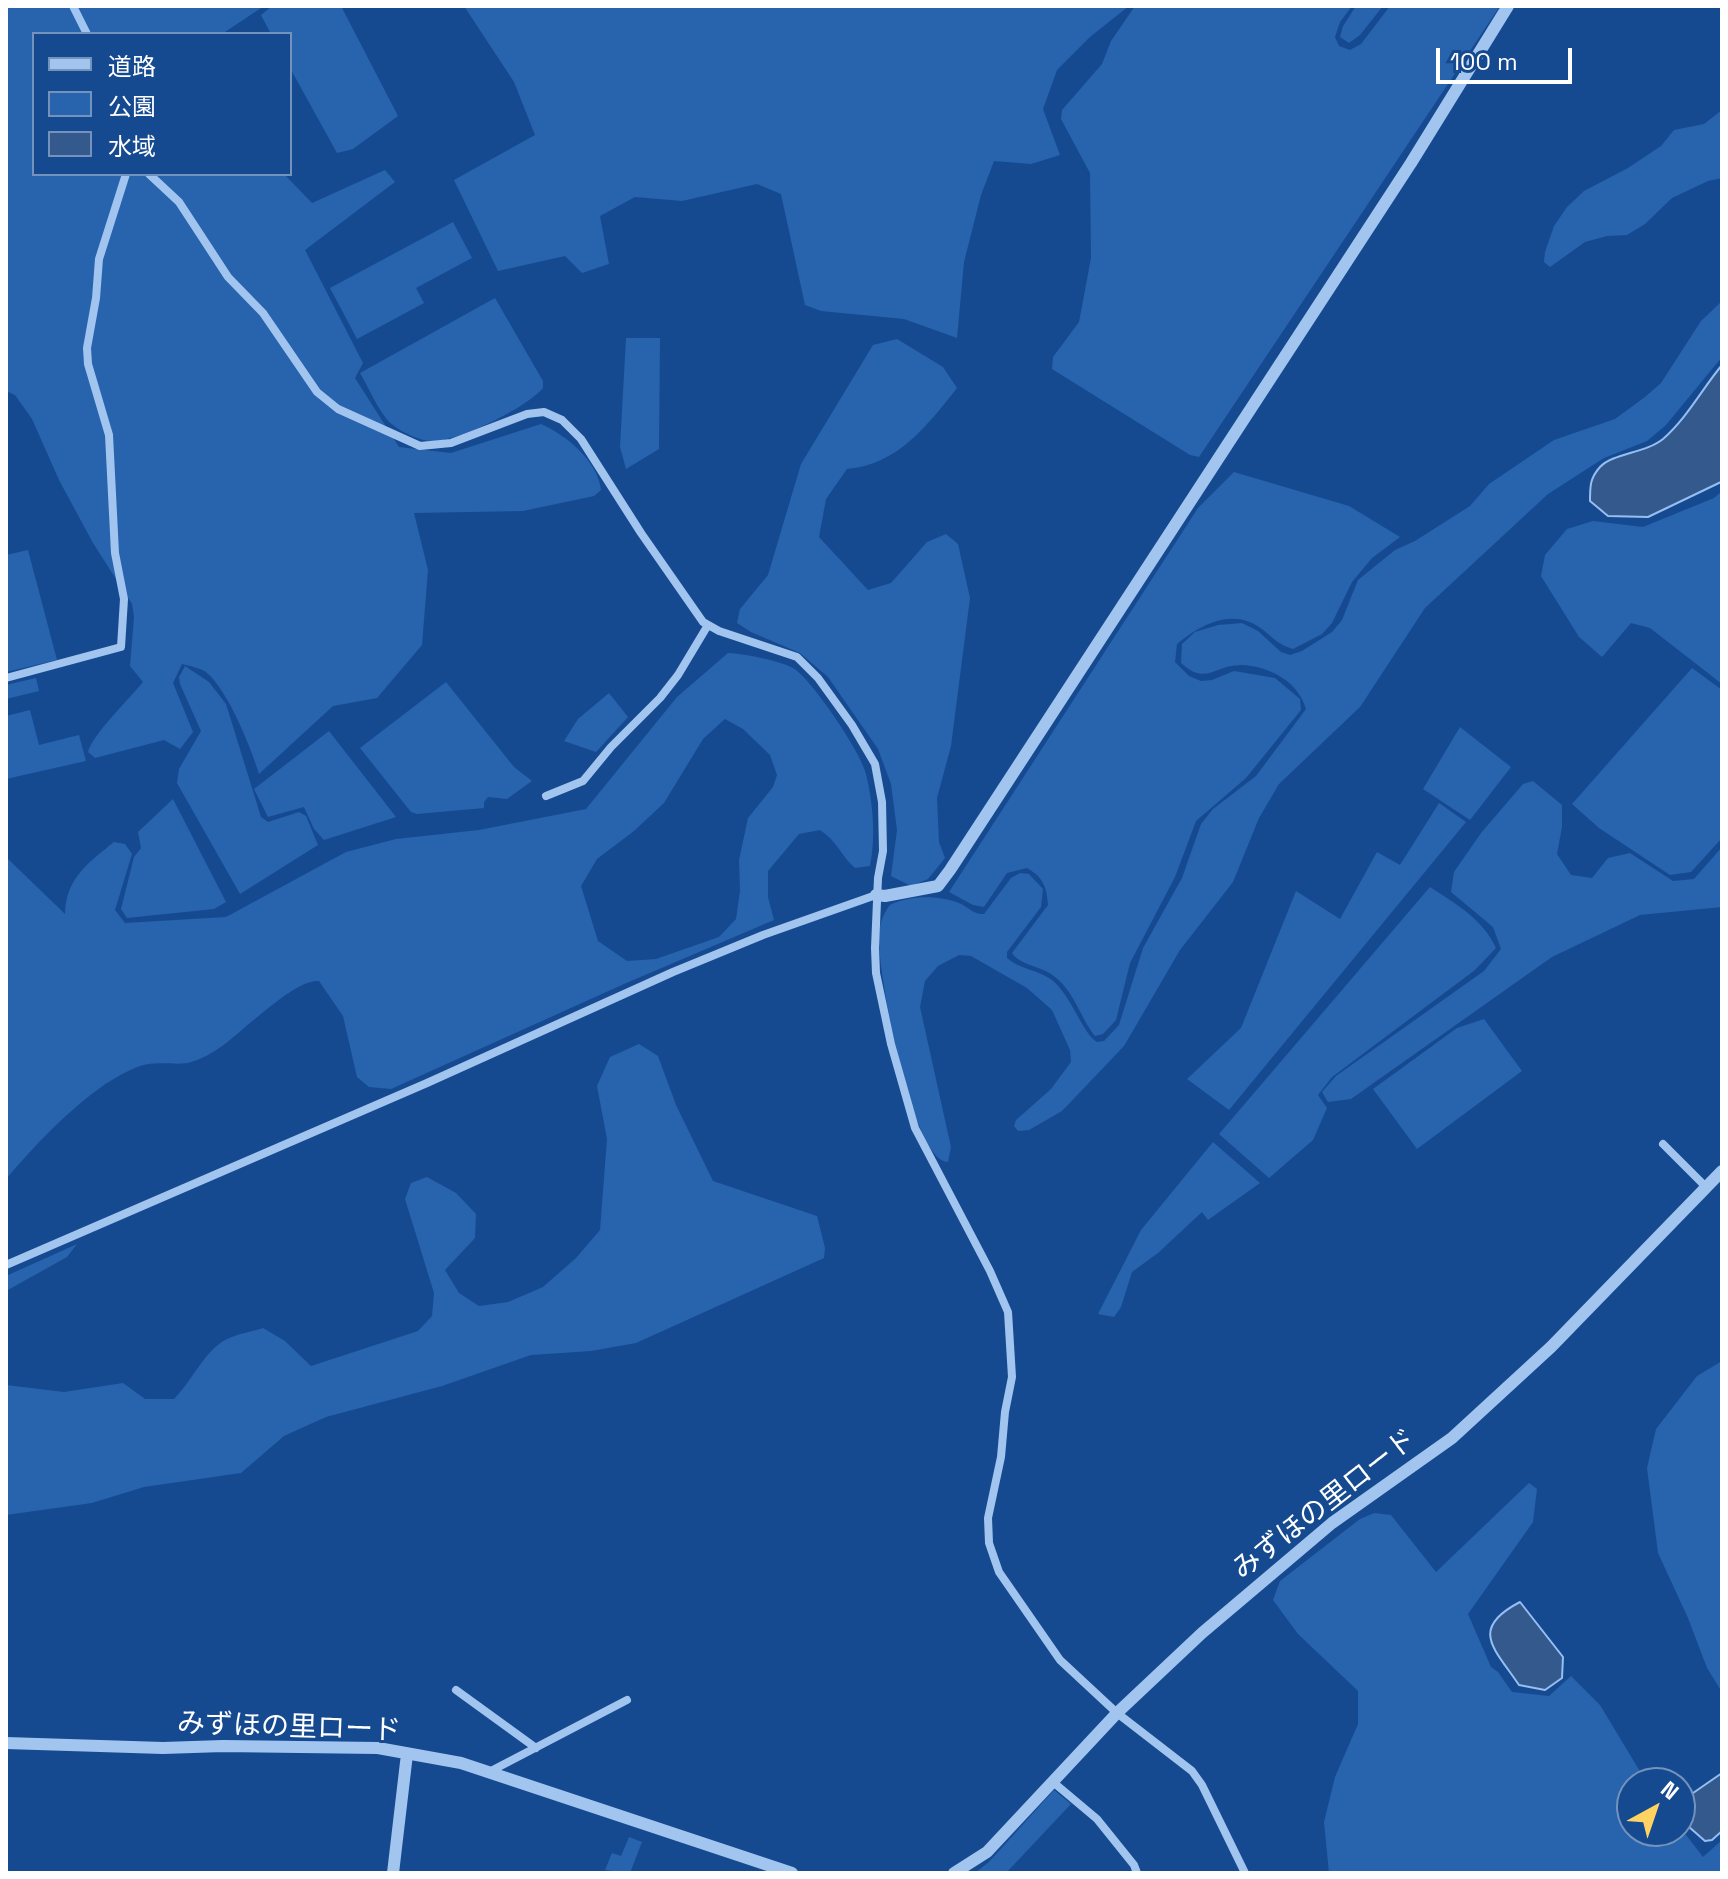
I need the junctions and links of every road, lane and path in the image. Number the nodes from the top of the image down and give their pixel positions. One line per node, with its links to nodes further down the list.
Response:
1 (73, 6): 3 (street)
2 (1508, 6): 9 (street)
3 (86, 32)
4 (125, 176): 7 (street)
5 (151, 176): 6 (street)
6 (708, 625): 8 (street); 9 (street)
7 (6, 678)
8 (546, 796)
9 (876, 895): 13 (street); 16 (street)
10 (1663, 1144): 12 (street)
11 (1722, 1171): 12 (street, みずほの里ロード)
12 (1706, 1187): 16 (street, みずほの里ロード)
13 (6, 1265)
14 (456, 1690): 18 (street)
15 (627, 1700): 18 (street)
16 (1117, 1713): 21 (street, みずほの里ロード); 26 (street)
17 (6, 1743): 19 (street, みずほの里ロード)
18 (536, 1748): 20 (street)
19 (407, 1754): 20 (street, みずほの里ロード); 22 (street)
20 (489, 1772): 23 (street, みずほの里ロード)
21 (1053, 1782): 24 (street, みずほの里ロード); 25 (street)
22 (393, 1873)
23 (792, 1873)
24 (954, 1873)
25 (1137, 1873)
26 (1245, 1873)

